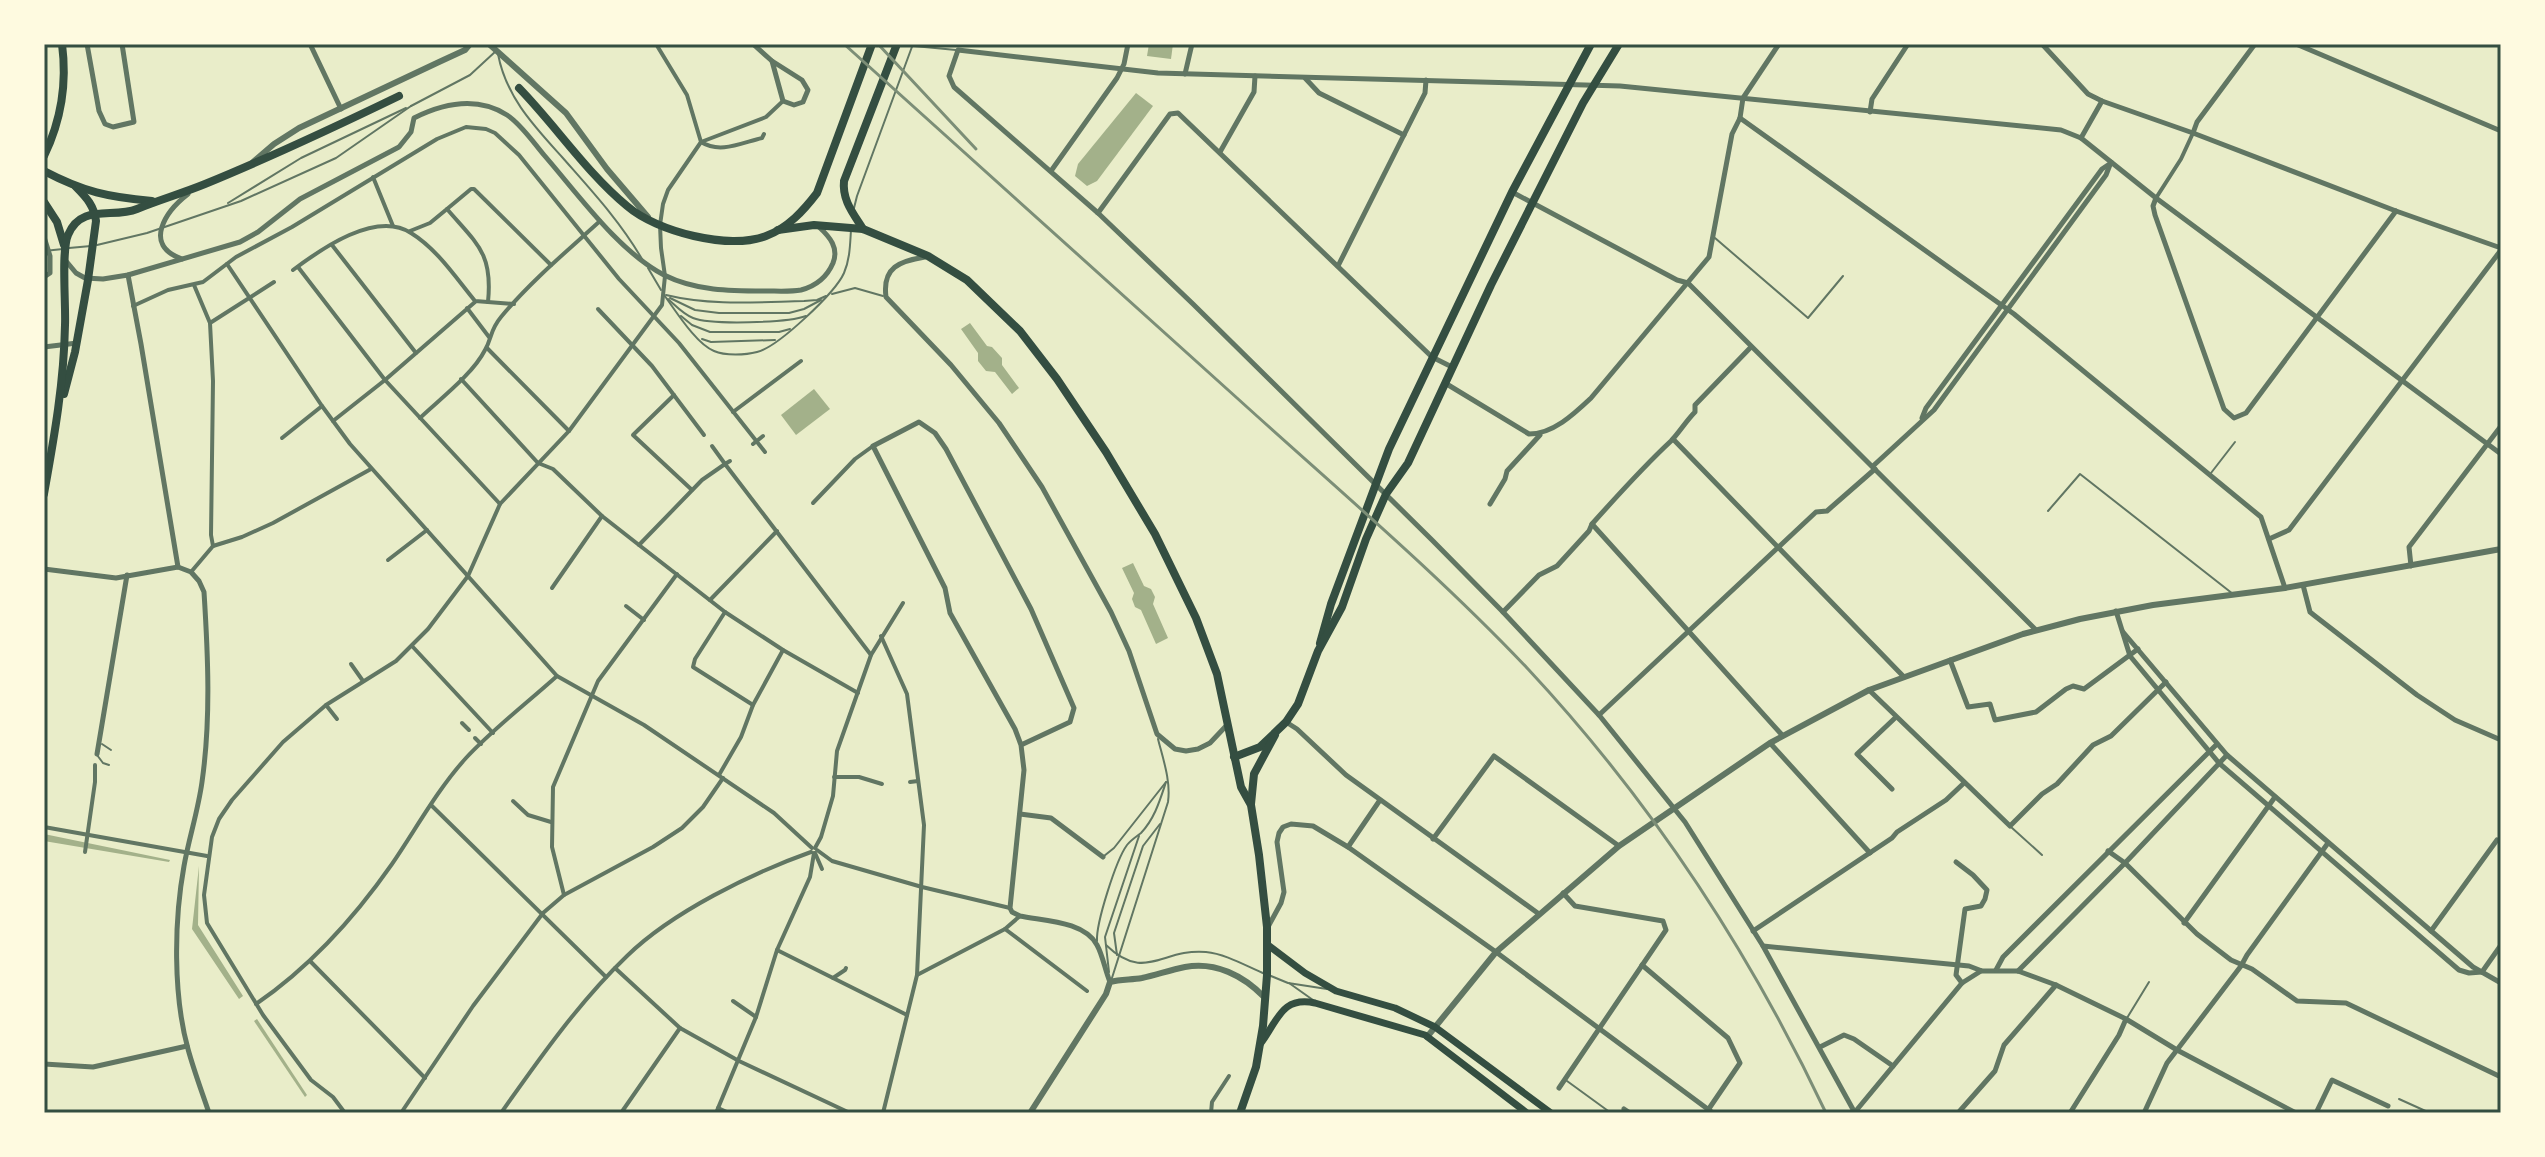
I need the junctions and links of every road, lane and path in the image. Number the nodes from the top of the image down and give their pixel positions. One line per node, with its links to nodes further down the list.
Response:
1 (62, 44): 48 (main road)
2 (87, 44): 3 (street)
3 (122, 44)
4 (310, 44): 37 (street)
5 (489, 44): 21 (street)
6 (656, 44): 46 (street)
7 (753, 44): 23 (street)
8 (872, 44): 74 (main road)
9 (897, 44): 65 (main road)
10 (1128, 44): 24 (street)
11 (1192, 44): 25 (street)
12 (1591, 44): 29 (main road)
13 (1619, 44): 30 (main road)
14 (1779, 44): 33 (street)
15 (1908, 44): 38 (street)
16 (2042, 44): 35 (street)
17 (2255, 44): 42 (street)
18 (2296, 44): 41 (street)
19 (470, 45): 37 (street)
20 (913, 45): 22 (lane); 65 (lane)
21 (497, 47): 36 (lane); 68 (street); 86 (lane)
22 (958, 50): 24 (street); 52 (street)
23 (772, 61): 34 (street); 34 (street)
24 (1121, 70): 25 (street); 52 (street)
25 (1185, 74): 26 (street)
26 (1255, 76): 27 (street); 47 (street)
27 (1304, 77): 28 (street); 44 (street)
28 (1426, 80): 29 (street); 44 (street)
29 (1568, 85): 30 (street); 56 (main road)
30 (1594, 85): 33 (street); 60 (main road)
31 (519, 88): 68 (main road)
32 (399, 96): 50 (main road)
33 (1743, 98): 38 (street); 40 (street)
34 (783, 101): 46 (street)
35 (2102, 101): 42 (street); 45 (street)
36 (411, 106): 39 (lane); 61 (lane); 61 (lane)
37 (341, 109): 50 (street)
38 (1870, 112): 45 (street)
39 (414, 118): 67 (street); 84 (street)
40 (1740, 118): 78 (street); 105 (street)
41 (2501, 131)
42 (2193, 133): 57 (street); 63 (street)
43 (764, 134): 46 (street)
44 (1404, 135): 89 (street)
45 (2081, 138): 49 (street)
46 (701, 142): 69 (street)
47 (1220, 152): 66 (street); 89 (street)
48 (44, 156)
49 (2111, 162): 57 (street); 105 (street); 108 (street)
50 (251, 164): 55 (main road)
51 (44, 171): 54 (main road)
52 (1051, 171): 66 (street)
53 (373, 177): 71 (street); 76 (street); 87 (street)
54 (76, 187): 58 (main road); 64 (main road)
55 (196, 187): 58 (main road); 84 (street)
56 (1512, 192): 60 (street); 126 (main road)
57 (2156, 198): 113 (street); 113 (street)
58 (153, 201): 64 (main road)
59 (44, 202): 80 (main road)
60 (1533, 203): 96 (street); 128 (main road)
61 (226, 205): 82 (lane)
62 (447, 209): 75 (street); 88 (street); 103 (street)
63 (2396, 211): 81 (street); 113 (street)
64 (95, 213): 80 (main road); 94 (main road)
65 (853, 213): 72 (lane); 73 (main road)
66 (1098, 213): 159 (street)
67 (601, 220): 76 (street); 86 (street)
68 (650, 220): 69 (main road)
69 (660, 225): 74 (main road); 91 (street)
70 (814, 225): 72 (main road); 74 (main road); 91 (street)
71 (393, 226): 75 (street); 79 (street)
72 (851, 226): 73 (main road); 99 (lane)
73 (863, 229): 83 (main road)
74 (778, 230)
75 (410, 231): 102 (street)
76 (583, 236): 88 (street); 111 (street)
77 (44, 237): 93 (street)
78 (1714, 238): 92 (lane); 96 (street)
79 (332, 245): 125 (street); 130 (street)
80 (64, 246): 85 (main road)
81 (2501, 249): 131 (street)
82 (44, 251)
83 (928, 256): 100 (street); 221 (main road)
84 (183, 259): 90 (street)
85 (66, 261): 94 (street); 121 (main road)
86 (644, 263): 91 (street); 98 (lane)
87 (227, 264): 97 (street); 101 (street)
88 (551, 265): 104 (street)
89 (1338, 266): 126 (street)
90 (128, 275): 94 (street); 106 (street)
91 (665, 276): 98 (street)
92 (1843, 276)
93 (44, 277)
94 (88, 280): 119 (main road)
95 (274, 282): 101 (street)
96 (1688, 283): 123 (street); 142 (street)
97 (194, 285): 106 (street); 114 (street)
98 (664, 295): 99 (lane); 99 (lane); 110 (lane); 111 (street); 112 (lane)
99 (829, 295): 100 (lane); 112 (lane)
100 (886, 297): 225 (street)
101 (248, 298): 114 (street); 135 (street)
102 (475, 301): 103 (street); 107 (street)
103 (488, 302): 104 (street)
104 (514, 304): 116 (street)
105 (2001, 304): 108 (street); 138 (street)
106 (133, 306): 177 (street)
107 (467, 308): 116 (street); 125 (street)
108 (2007, 308): 138 (street); 158 (street)
109 (598, 309): 120 (street)
110 (677, 313): 115 (lane); 117 (lane)
111 (654, 315): 120 (street); 136 (street)
112 (808, 316): 115 (lane)
113 (2318, 318): 131 (street)
114 (210, 323): 173 (street)
115 (791, 329): 118 (lane)
116 (490, 334): 124 (street)
117 (698, 337): 118 (lane); 118 (lane)
118 (778, 340)
119 (77, 343): 121 (street); 134 (main road)
120 (632, 344): 133 (street); 141 (street)
121 (60, 345): 122 (street); 134 (main road)
122 (44, 347)
123 (1752, 347): 146 (street); 156 (street)
124 (487, 348): 129 (street); 141 (street)
125 (416, 353): 130 (street)
126 (1432, 357): 128 (street); 159 (main road)
127 (801, 361): 136 (street)
128 (1452, 367): 132 (main road)
129 (461, 379): 137 (street); 155 (street)
130 (385, 380): 137 (street); 139 (street)
131 (2403, 380): 149 (street); 171 (street)
132 (1445, 383): 142 (street); 162 (main road)
133 (674, 395): 143 (street); 160 (street)
134 (61, 398): 161 (main road)
135 (322, 406): 139 (street); 145 (street)
136 (733, 412): 147 (street)
137 (420, 418): 164 (street)
138 (1922, 420): 156 (street)
139 (333, 421): 157 (street)
140 (2501, 426): 149 (street)
141 (569, 431): 155 (street)
142 (1541, 434): 165 (street)
143 (704, 435)
144 (763, 436): 147 (street)
145 (282, 438)
146 (1673, 439): 168 (street); 174 (street)
147 (754, 442): 152 (street)
148 (2235, 442): 158 (lane)
149 (2488, 444): 153 (street); 178 (street)
150 (712, 446): 154 (street)
151 (873, 446): 163 (street); 233 (street); 233 (street)
152 (765, 452)
153 (2501, 454)
154 (728, 462): 160 (street); 170 (street)
155 (538, 463): 164 (street); 167 (street)
156 (1874, 467): 174 (street); 196 (street)
157 (371, 469): 169 (street); 173 (street)
158 (2210, 474): 171 (street)
159 (1377, 485): 162 (street); 202 (main road)
160 (692, 490): 172 (street)
161 (44, 494)
162 (1386, 494): 193 (street); 202 (main road)
163 (813, 503)
164 (500, 504): 183 (street)
165 (1490, 504)
166 (2048, 511): 187 (lane)
167 (602, 516): 172 (street); 185 (street)
168 (1592, 524): 193 (street); 197 (street)
169 (427, 530): 176 (street); 183 (street)
170 (778, 532): 188 (street); 203 (street)
171 (2269, 539): 186 (street)
172 (639, 545): 181 (street)
173 (213, 546): 180 (street)
174 (1779, 548): 197 (street); 208 (street)
175 (2501, 549): 178 (street)
176 (388, 560)
177 (178, 567): 180 (street); 182 (street)
178 (2411, 567): 184 (street)
179 (44, 569): 182 (street)
180 (191, 572): 276 (street)
181 (677, 574): 188 (street); 194 (street)
182 (127, 575): 228 (street)
183 (468, 576): 199 (street); 207 (street)
184 (2303, 585): 186 (street); 229 (street)
185 (552, 588)
186 (2285, 588): 187 (street)
187 (2235, 595): 191 (street)
188 (710, 600): 192 (street)
189 (903, 603): 198 (street)
190 (626, 606): 194 (street)
191 (2116, 611): 195 (street); 196 (street)
192 (725, 612): 201 (street); 216 (street)
193 (1503, 612): 217 (street)
194 (644, 620): 214 (street)
195 (2120, 628): 200 (street); 204 (street)
196 (2036, 630): 205 (street)
197 (1689, 632): 217 (street); 226 (street)
198 (881, 636): 203 (street); 246 (street)
199 (412, 646): 209 (street); 224 (street)
200 (2138, 649): 204 (street); 210 (street)
201 (783, 650): 213 (street); 216 (street)
202 (1318, 651): 222 (main road)
203 (871, 655): 213 (street)
204 (2130, 656): 205 (street); 212 (street)
205 (1950, 660): 208 (street)
206 (351, 664): 209 (street)
207 (557, 676): 214 (street); 224 (street)
208 (1904, 677): 211 (street)
209 (363, 681): 215 (street)
210 (2166, 682): 212 (street); 232 (street)
211 (1869, 690): 218 (street); 226 (street)
212 (2158, 690): 235 (street); 262 (street)
213 (858, 693): 245 (street)
214 (593, 696): 244 (street); 261 (street)
215 (326, 705): 219 (street); 278 (street)
216 (753, 705): 244 (street)
217 (1599, 715): 258 (street)
218 (1895, 718): 249 (street); 251 (street)
219 (337, 719)
220 (462, 723): 223 (street)
221 (1227, 725): 225 (street); 238 (main road)
222 (1282, 725): 238 (main road); 253 (street); 256 (main road)
223 (469, 730)
224 (493, 733): 231 (street)
225 (1157, 734): 247 (lane)
226 (1783, 736): 230 (street)
227 (475, 738): 231 (street)
228 (98, 739): 234 (lane); 236 (street)
229 (2501, 740)
230 (1770, 743): 258 (street); 275 (street)
231 (481, 744): 243 (street)
232 (2217, 744): 235 (street); 237 (street)
233 (1021, 745): 259 (street)
234 (111, 750)
235 (2210, 751): 240 (street); 273 (street)
236 (97, 754): 242 (lane)
237 (2227, 755): 240 (street); 252 (street)
238 (1234, 757): 256 (main road)
239 (455, 762): 243 (street)
240 (2219, 763): 257 (street); 281 (street)
241 (95, 765): 265 (street)
242 (109, 765)
243 (460, 767): 255 (street)
244 (721, 777): 271 (street); 285 (street)
245 (834, 777): 250 (street); 271 (street)
246 (918, 781): 248 (street); 283 (street)
247 (1166, 781): 260 (lane); 264 (lane); 279 (lane)
248 (910, 782)
249 (1964, 783): 262 (street); 275 (street)
250 (882, 784)
251 (1892, 789)
252 (2275, 797): 257 (street); 268 (street)
253 (1380, 800): 266 (street); 270 (street)
254 (513, 801): 261 (street)
255 (431, 805): 287 (street); 303 (street)
256 (1251, 805): 291 (main road)
257 (2268, 806): 274 (street); 290 (street)
258 (1673, 811): 269 (street); 293 (street)
259 (1020, 814): 279 (street); 286 (street)
260 (1163, 821): 302 (lane); 302 (lane)
261 (551, 822): 285 (street)
262 (2010, 826): 277 (lane)
263 (44, 827): 265 (street)
264 (1139, 835): 295 (lane); 298 (lane)
265 (88, 839): 272 (street); 276 (street)
266 (1433, 839): 269 (street); 288 (street)
267 (2497, 840): 294 (street)
268 (2328, 843): 274 (street); 294 (street)
269 (1619, 846): 284 (street)
270 (1348, 847): 291 (street); 301 (street)
271 (814, 850): 282 (street); 283 (street); 300 (street); 307 (street)
272 (86, 851)
273 (2108, 851): 281 (street); 309 (street)
274 (2321, 852): 306 (street); 312 (street)
275 (1870, 853): 293 (street)
276 (187, 854): 278 (street); 337 (street)
277 (2042, 855)
278 (207, 856): 327 (street)
279 (1103, 857)
280 (1956, 862): 305 (street)
281 (2125, 863): 290 (street); 311 (street)
282 (822, 869)
283 (922, 887): 286 (street); 313 (street)
284 (1563, 893): 288 (street); 304 (street)
285 (564, 895): 287 (street)
286 (1010, 908): 289 (street)
287 (543, 913): 315 (street); 345 (street)
288 (1539, 914): 301 (street)
289 (1020, 916): 292 (street); 298 (street)
290 (2184, 923): 306 (street)
291 (1267, 927): 296 (main road)
292 (1005, 929): 313 (street); 323 (street)
293 (1753, 931): 299 (street)
294 (2431, 931): 312 (street)
295 (1106, 945): 302 (lane); 317 (lane)
296 (1268, 945): 314 (main road); 324 (main road)
297 (2501, 945): 312 (street)
298 (1098, 946): 317 (street)
299 (1763, 946): 305 (street); 338 (street)
300 (777, 950): 316 (street); 330 (street)
301 (1496, 952): 332 (street); 334 (street)
302 (1117, 956): 314 (lane); 317 (lane)
303 (310, 961): 327 (street); 345 (street)
304 (1642, 965): 334 (street); 351 (street)
305 (1957, 965): 310 (street); 320 (street)
306 (2241, 966): 339 (street); 344 (street)
307 (615, 968): 315 (street); 333 (street)
308 (846, 968): 316 (street)
309 (1996, 970): 310 (street); 311 (street)
310 (1982, 971): 320 (street)
311 (2018, 971): 322 (street)
312 (2482, 972): 321 (street)
313 (917, 975): 329 (street)
314 (1267, 975): 319 (lane); 325 (main road)
315 (606, 977): 356 (street)
316 (831, 977): 329 (street)
317 (1110, 982): 325 (street); 361 (street)
318 (2149, 982): 331 (lane)
319 (1288, 983): 324 (lane); 328 (lane)
320 (1962, 983): 342 (street)
321 (2501, 983)
322 (2056, 985): 331 (street); 352 (street)
323 (1087, 991)
324 (1336, 991): 332 (main road)
325 (1264, 997): 336 (main road)
326 (733, 1001): 330 (street)
327 (256, 1004): 354 (street)
328 (1319, 1004): 335 (main road); 336 (main road)
329 (907, 1015): 360 (street)
330 (756, 1017): 340 (street)
331 (2126, 1019): 339 (street); 368 (street)
332 (1435, 1027): 335 (street); 365 (main road)
333 (680, 1028): 340 (street); 357 (street)
334 (1599, 1028): 346 (street); 351 (street)
335 (1427, 1037): 364 (main road)
336 (1261, 1044): 363 (main road)
337 (187, 1046): 341 (street); 353 (street)
338 (1820, 1047): 342 (street); 367 (street)
339 (2177, 1050): 369 (street); 370 (street)
340 (739, 1061): 350 (street); 359 (street)
341 (44, 1064)
342 (1893, 1066): 367 (street)
343 (1229, 1076): 362 (street)
344 (2501, 1077)
345 (425, 1078): 355 (street)
346 (1565, 1079): 347 (street); 366 (lane)
347 (1559, 1088)
348 (2399, 1099): 372 (lane)
349 (2388, 1106): 371 (street)
350 (717, 1110): 358 (street)
351 (1709, 1112)
352 (1962, 1112)
353 (209, 1113)
354 (345, 1113)
355 (401, 1113)
356 (501, 1113)
357 (621, 1113)
358 (729, 1113)
359 (850, 1113)
360 (883, 1113)
361 (1030, 1113)
362 (1211, 1113)
363 (1240, 1113)
364 (1527, 1113)
365 (1551, 1113)
366 (1611, 1113)
367 (1855, 1113)
368 (2070, 1113)
369 (2144, 1113)
370 (2296, 1113)
371 (2316, 1113)
372 (2430, 1113)

